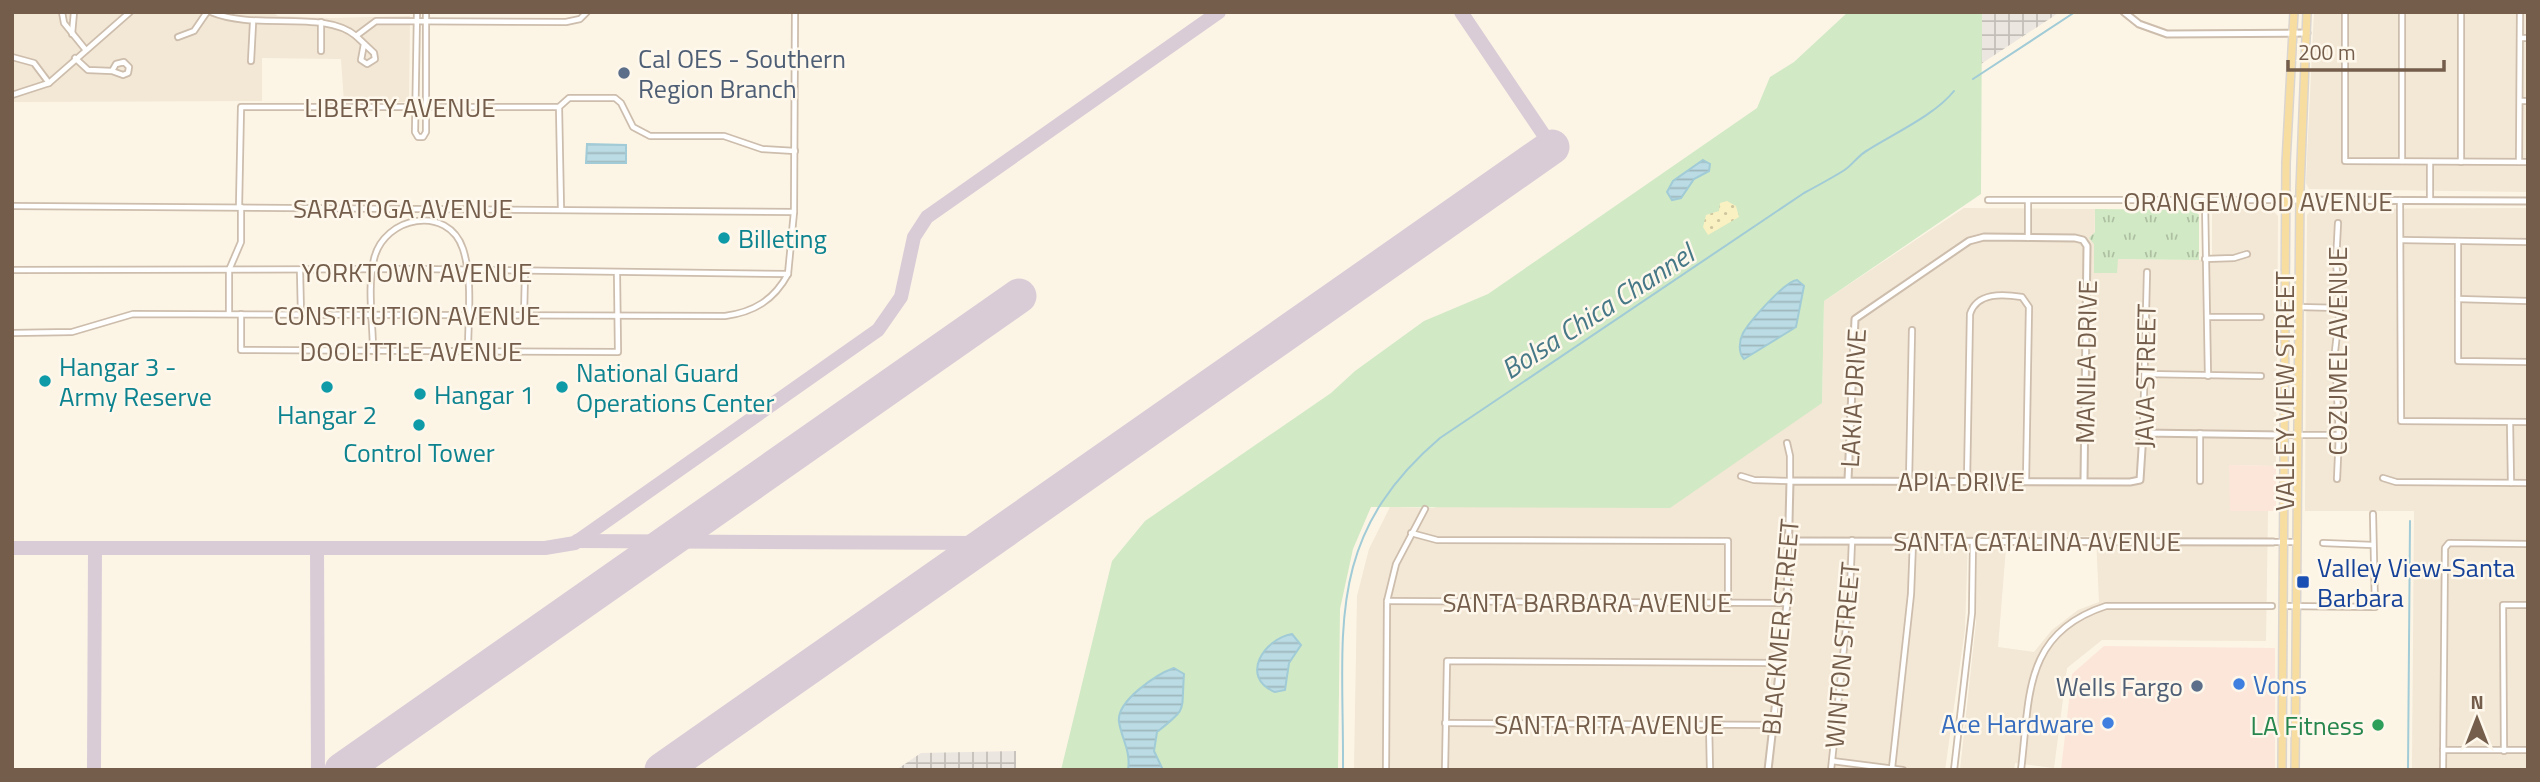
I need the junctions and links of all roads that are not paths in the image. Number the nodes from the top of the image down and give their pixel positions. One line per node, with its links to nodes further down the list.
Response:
1 (62, 12): 24 (street)
2 (74, 12): 24 (street)
3 (130, 12): 30 (street)
4 (209, 12): 17 (street); 26 (street)
5 (228, 12): 17 (street)
6 (417, 12): 18 (street)
7 (426, 12): 19 (street)
8 (587, 12): 19 (street)
9 (795, 12): 43 (street)
10 (2124, 12): 22 (street)
11 (2294, 12): 22 (main road, VALLEY VIEW STREET)
12 (2307, 12): 23 (main road, VALLEY VIEW STREET)
13 (2345, 12): 44 (street)
14 (2402, 12): 44 (street)
15 (2461, 12): 46 (street)
16 (2520, 12): 27 (street)
17 (226, 19): 21 (street)
18 (417, 21): 19 (street); 25 (street); 40 (street)
19 (426, 21): 41 (street)
20 (321, 22): 21 (street); 25 (street); 31 (street)
21 (253, 23): 34 (street)
22 (2294, 33): 23 (street); 50 (main road, VALLEY VIEW STREET)
23 (2307, 33): 51 (main road, VALLEY VIEW STREET)
24 (72, 35): 30 (street)
25 (356, 36): 29 (street)
26 (178, 37)
27 (2520, 38): 28 (street); 38 (street)
28 (2528, 38)
29 (364, 44)
30 (85, 49): 33 (street)
31 (321, 51)
32 (12, 57): 36 (street)
33 (75, 58): 35 (street); 36 (street)
34 (251, 61)
35 (112, 71)
36 (49, 83): 37 (street)
37 (12, 95)
38 (2520, 101): 39 (street); 47 (street)
39 (2528, 101)
40 (415, 107): 41 (street, LIBERTY AVENUE); 41 (street); 58 (street, LIBERTY AVENUE)
41 (426, 107): 42 (street, LIBERTY AVENUE)
42 (559, 107): 43 (street, LIBERTY AVENUE); 60 (street)
43 (795, 150): 61 (street)
44 (2402, 161): 45 (street)
45 (2430, 162): 46 (street); 53 (street)
46 (2461, 162): 47 (street)
47 (2519, 162): 48 (street)
48 (2528, 162)
49 (1988, 200): 54 (street, ORANGEWOOD AVENUE)
50 (2286, 200): 51 (street, ORANGEWOOD AVENUE); 56 (street, ORANGEWOOD AVENUE); 105 (main road, VALLEY VIEW STREET)
51 (2300, 200): 52 (street, ORANGEWOOD AVENUE); 82 (main road, VALLEY VIEW STREET)
52 (2400, 200): 53 (street, ORANGEWOOD AVENUE); 65 (street)
53 (2430, 200): 55 (street, ORANGEWOOD AVENUE)
54 (2028, 201): 56 (street, ORANGEWOOD AVENUE); 64 (street)
55 (2528, 201)
56 (2204, 202): 70 (street)
57 (12, 206): 58 (street, SARATOGA AVENUE)
58 (240, 207): 59 (street, SARATOGA AVENUE); 72 (street)
59 (422, 209): 60 (street, SARATOGA AVENUE); 62 (street)
60 (561, 209): 61 (street, SARATOGA AVENUE)
61 (794, 212): 79 (street)
62 (422, 221): 73 (street); 75 (street)
63 (2338, 223): 83 (street, COZUMEL AVENUE)
64 (2028, 238): 68 (street, LAKIA DRIVE); 112 (street, LAKIA DRIVE)
65 (2400, 240): 66 (street); 101 (street)
66 (2458, 241): 67 (street); 80 (street)
67 (2528, 242)
68 (2085, 243): 118 (street, MANILA DRIVE)
69 (2248, 254): 70 (street)
70 (2205, 259): 91 (street)
71 (12, 270): 72 (street, YORKTOWN AVENUE)
72 (229, 270): 74 (street, YORKTOWN AVENUE); 84 (street)
73 (467, 270): 75 (street, YORKTOWN AVENUE); 77 (street, YORKTOWN AVENUE); 88 (street)
74 (300, 271): 75 (street, YORKTOWN AVENUE); 86 (street)
75 (372, 272): 87 (street)
76 (2147, 272): 98 (street, JAVA STREET)
77 (524, 273): 78 (street, YORKTOWN AVENUE); 89 (street)
78 (617, 273): 79 (street, YORKTOWN AVENUE); 90 (street)
79 (788, 274): 90 (street, CONSTITUTION AVENUE)
80 (2458, 299): 81 (street); 97 (street)
81 (2528, 301)
82 (2298, 307): 83 (street); 106 (main road, VALLEY VIEW STREET)
83 (2340, 308): 107 (street, COZUMEL AVENUE)
84 (229, 314): 85 (street, CONSTITUTION AVENUE); 94 (street, CONSTITUTION AVENUE)
85 (241, 314): 86 (street, CONSTITUTION AVENUE); 95 (street, DOOLITTLE AVENUE)
86 (301, 314): 87 (street, CONSTITUTION AVENUE)
87 (373, 315): 88 (street, CONSTITUTION AVENUE); 95 (street)
88 (468, 316): 89 (street, CONSTITUTION AVENUE); 96 (street)
89 (524, 316): 90 (street, CONSTITUTION AVENUE)
90 (618, 317): 96 (street, DOOLITTLE AVENUE)
91 (2209, 317): 92 (street); 99 (street)
92 (2261, 317)
93 (1912, 330): 115 (street)
94 (12, 333)
95 (373, 351): 96 (street, DOOLITTLE AVENUE)
96 (468, 351)
97 (2528, 362)
98 (2146, 374): 99 (street); 103 (street, JAVA STREET)
99 (2208, 376): 100 (street)
100 (2261, 376)
101 (2510, 422): 102 (street); 120 (street)
102 (2528, 422)
103 (2143, 433): 104 (street); 113 (street, JAVA STREET)
104 (2200, 433): 105 (street); 119 (street)
105 (2283, 435): 106 (street); 130 (main road, VALLEY VIEW STREET)
106 (2297, 435): 107 (street); 131 (main road, VALLEY VIEW STREET)
107 (2339, 435): 111 (street, COZUMEL AVENUE)
108 (1787, 443): 114 (street, BLACKMER STREET)
109 (1741, 476): 114 (street, APIA DRIVE)
110 (2383, 478): 120 (street)
111 (2337, 479)
112 (1849, 480): 114 (street, APIA DRIVE); 115 (street, APIA DRIVE)
113 (2140, 480): 118 (street, APIA DRIVE)
114 (1790, 481): 127 (street, BLACKMER STREET)
115 (1909, 481): 116 (street, APIA DRIVE)
116 (1967, 481): 117 (street, APIA DRIVE); 117 (street)
117 (2026, 481): 118 (street, APIA DRIVE)
118 (2084, 481)
119 (2200, 481)
120 (2511, 483): 121 (street)
121 (2528, 483)
122 (1425, 509): 124 (street)
123 (2372, 514): 134 (street)
124 (1411, 533): 135 (street); 136 (street)
125 (1852, 540): 126 (street, SANTA CATALINA AVENUE); 127 (street, SANTA CATALINA AVENUE); 152 (street, WINTON STREET)
126 (1913, 540): 128 (street, SANTA CATALINA AVENUE); 153 (street)
127 (1790, 541): 137 (street, BLACKMER STREET)
128 (1973, 541): 129 (street, SANTA CATALINA AVENUE); 160 (street)
129 (2273, 542): 130 (street, SANTA CATALINA AVENUE)
130 (2284, 542): 131 (street, SANTA CATALINA AVENUE); 140 (main road, VALLEY VIEW STREET)
131 (2296, 542): 141 (main road, VALLEY VIEW STREET)
132 (2323, 543): 134 (street)
133 (2528, 544): 149 (street)
134 (2373, 545): 141 (street)
135 (1387, 601): 136 (street, SANTA BARBARA AVENUE); 154 (street)
136 (1728, 603): 137 (street, SANTA BARBARA AVENUE)
137 (1787, 603): 142 (street, BLACKMER STREET)
138 (2528, 605): 151 (street)
139 (2273, 606): 161 (street)
140 (2283, 606): 141 (street); 143 (main road, VALLEY VIEW STREET)
141 (2295, 606): 145 (main road, VALLEY VIEW STREET)
142 (1780, 663): 146 (street); 148 (street, BLACKMER STREET)
143 (2283, 691): 144 (main road, VALLEY VIEW STREET); 145 (main road)
144 (2283, 704): 145 (main road); 162 (main road, VALLEY VIEW STREET)
145 (2295, 708): 163 (main road, VALLEY VIEW STREET)
146 (1446, 723): 147 (street, SANTA RITA AVENUE); 155 (street)
147 (1709, 724): 148 (street, SANTA RITA AVENUE); 156 (street)
148 (1773, 725): 157 (street, BLACKMER STREET)
149 (2443, 750): 151 (street); 164 (street)
150 (2528, 750): 151 (street)
151 (2504, 751)
152 (1832, 761): 153 (street); 158 (street, WINTON STREET)
153 (1892, 768): 159 (street)
154 (1386, 770)
155 (1445, 770)
156 (1710, 770)
157 (1768, 770)
158 (1831, 770)
159 (1903, 770)
160 (1954, 770)
161 (2021, 770)
162 (2283, 770)
163 (2295, 770)
164 (2443, 770)

